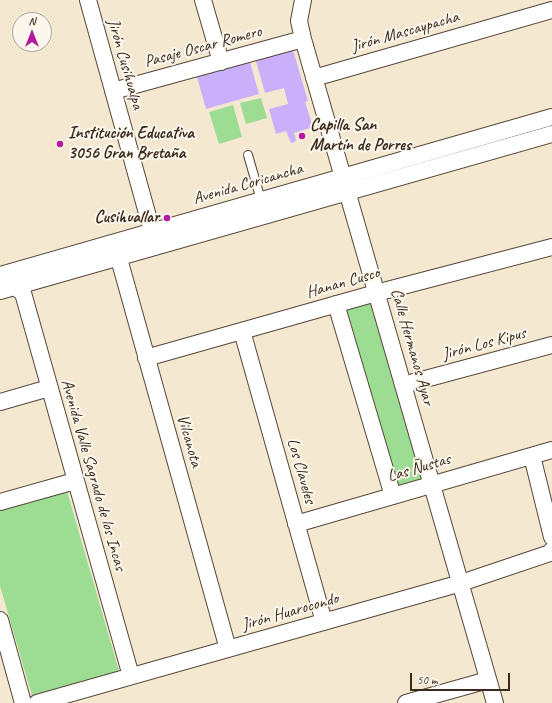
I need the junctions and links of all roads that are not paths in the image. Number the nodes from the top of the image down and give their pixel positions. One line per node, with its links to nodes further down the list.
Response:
1 (88, 0): 8 (street, Jirón Cusihualpa)
2 (202, 0): 6 (street)
3 (303, 0): 5 (street, Calle Hermanos Ayar)
4 (552, 10): 7 (street, Jirón Mascaypacha)
5 (303, 39): 6 (street, Pasaje Oscar Romero); 7 (street, Calle Hermanos Ayar)
6 (221, 62): 8 (street, Pasaje Oscar Romero)
7 (314, 78): 12 (street, Calle Hermanos Ayar)
8 (113, 91): 15 (street, Jirón Cusihualpa)
9 (552, 117): 12 (street, Avenida Coricancha)
10 (552, 134): 13 (street, Avenida Coricancha)
11 (248, 155): 14 (lane)
12 (343, 177): 13 (street, Calle Hermanos Ayar); 14 (street, Avenida Coricancha)
13 (348, 193): 17 (street, Avenida Coricancha); 20 (street, Calle Hermanos Ayar)
14 (261, 200): 15 (street, Avenida Coricancha)
15 (152, 231): 17 (street, Avenida Coricancha)
16 (552, 247): 20 (street, Hanan Cusco)
17 (116, 250): 18 (street, Avenida Coricancha); 19 (street, Avenida Coricancha); 24 (street, Vilcanota)
18 (0, 275)
19 (5, 287): 26 (street, Avenida Valle Sagrado de los Incas)
20 (376, 293): 21 (street, Hanan Cusco); 25 (street, Calle Hermanos Ayar)
21 (336, 304): 22 (street, Hanan Cusco); 32 (street)
22 (242, 331): 24 (street, Hanan Cusco); 34 (street, Los Claveles)
23 (552, 345): 25 (street, Jirón Los Kipus)
24 (146, 358): 40 (street, Vilcanota)
25 (403, 385): 31 (street, Calle Hermanos Ayar)
26 (49, 388): 27 (street); 30 (street, Avenida Valle Sagrado de los Incas)
27 (0, 402)
28 (552, 450): 29 (street, Las Ñustas)
29 (532, 456): 31 (street, Las Ñustas); 35 (street)
30 (75, 481): 33 (street); 41 (street, Avenida Valle Sagrado de los Incas)
31 (432, 484): 32 (street, Las Ñustas); 37 (street, Calle Hermanos Ayar)
32 (393, 496): 34 (street, Las Ñustas)
33 (0, 502)
34 (296, 524): 39 (street, Los Claveles)
35 (552, 537)
36 (552, 550): 37 (street, Jirón Huarocondo)
37 (461, 583): 39 (street, Jirón Huarocondo); 42 (street, Calle Hermanos Ayar)
38 (0, 620): 43 (street)
39 (324, 622): 40 (street, Jirón Huarocondo)
40 (228, 649): 41 (street, Jirón Huarocondo)
41 (131, 676): 44 (street, Jirón Huarocondo)
42 (488, 680): 45 (street); 46 (street, Calle Hermanos Ayar)
43 (23, 703)
44 (37, 703)
45 (406, 703)
46 (495, 703)

